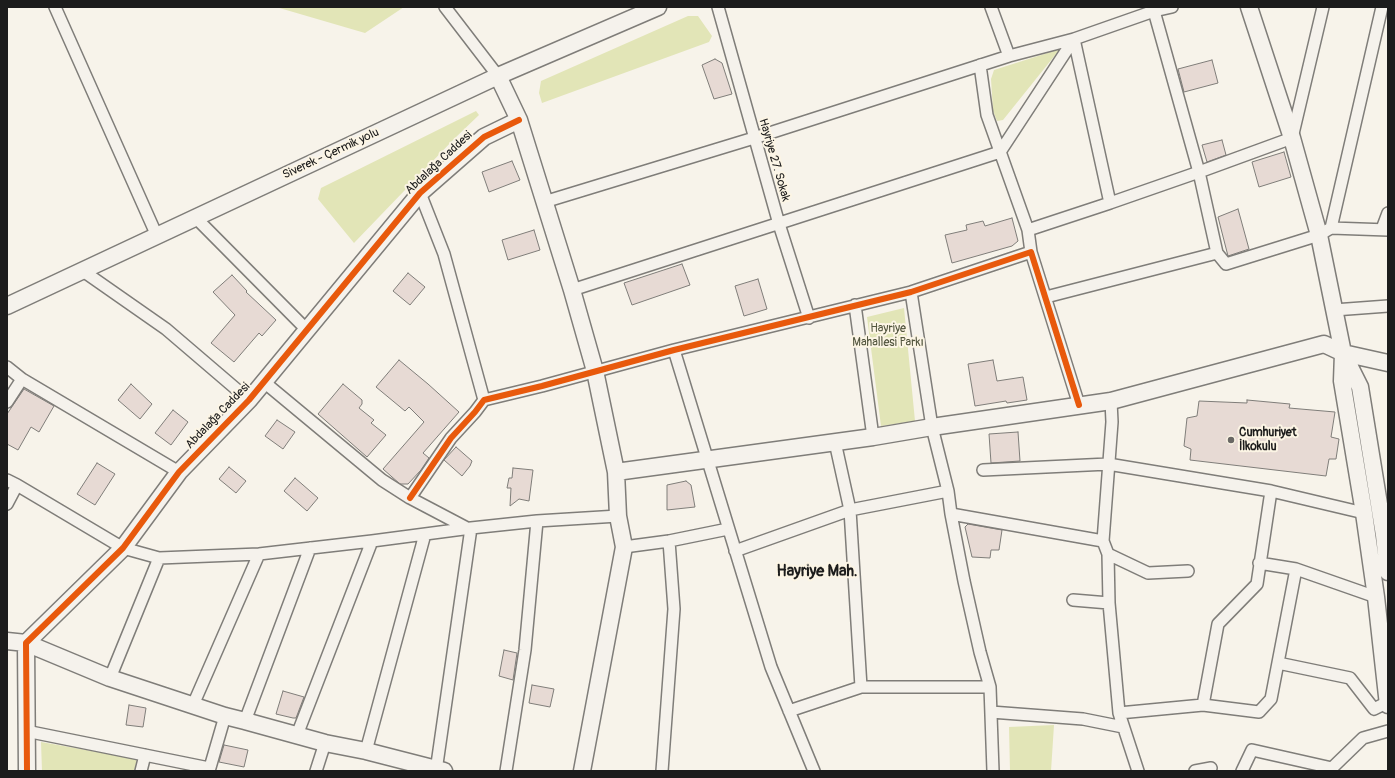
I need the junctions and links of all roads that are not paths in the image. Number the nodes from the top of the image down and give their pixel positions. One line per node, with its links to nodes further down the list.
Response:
1 (55, 7): 29 (street)
2 (445, 7): 14 (street)
3 (658, 7): 14 (street, Siverek - Çermik yolu)
4 (718, 7): 16 (street, Hayriye 27. Sokak)
5 (991, 7): 12 (street)
6 (1172, 7): 10 (street)
7 (1249, 7): 17 (street)
8 (1323, 7): 17 (street)
9 (1382, 7): 28 (street)
10 (1154, 12): 11 (street); 19 (street)
11 (1074, 39): 12 (street); 18 (street); 22 (street)
12 (1008, 56): 13 (street)
13 (980, 65): 16 (street); 18 (street)
14 (498, 76): 15 (street); 24 (street, Siverek - Çermik yolu)
15 (519, 120): 20 (street, Abdalağa Caddesi); 21 (street)
16 (754, 138): 21 (street); 25 (street, Hayriye 27. Sokak)
17 (1292, 138): 19 (street); 28 (street)
18 (1000, 152): 25 (street); 27 (street)
19 (1199, 172): 22 (street); 31 (street)
20 (420, 193): 41 (street, Abdalağa Caddesi); 50 (street)
21 (544, 202): 33 (street)
22 (1110, 204): 27 (street)
23 (1388, 213): 26 (street)
24 (196, 218): 29 (street, Siverek - Çermik yolu); 41 (street)
25 (778, 224): 33 (street); 40 (street, Hayriye 27. Sokak)
26 (1385, 229): 28 (street)
27 (1028, 230): 30 (street)
28 (1325, 232): 31 (street); 39 (street)
29 (157, 236): 32 (street, Siverek - Çermik yolu)
30 (1031, 252): 34 (street); 35 (street)
31 (1216, 253): 35 (street)
32 (83, 271): 37 (street, Siverek - Çermik yolu); 49 (street)
33 (572, 290): 46 (street)
34 (911, 292): 36 (street); 54 (street)
35 (1046, 297): 53 (street)
36 (855, 305): 40 (street); 55 (street)
37 (7, 306)
38 (1388, 306): 39 (street)
39 (1334, 310): 43 (street)
40 (809, 318): 42 (street)
41 (307, 330): 48 (street, Abdalağa Caddesi)
42 (674, 350): 46 (street); 57 (street)
43 (1343, 353): 44 (street); 51 (street); 68 (street); 71 (street)
44 (1388, 362)
45 (7, 367): 47 (street)
46 (595, 371): 50 (street); 61 (street)
47 (22, 379): 52 (street); 60 (street)
48 (264, 382): 49 (street, Abdalağa Caddesi); 65 (street)
49 (249, 400): 60 (street, Abdalağa Caddesi)
50 (484, 400): 65 (street)
51 (1111, 401): 53 (street); 58 (street)
52 (7, 402)
53 (1079, 405): 54 (street)
54 (932, 426): 55 (street); 63 (street)
55 (873, 437): 56 (street)
56 (835, 442): 57 (street); 67 (street)
57 (707, 460): 61 (street); 74 (street)
58 (1108, 464): 59 (street); 64 (street); 76 (street)
59 (983, 470)
60 (179, 472): 80 (street, Abdalağa Caddesi)
61 (616, 472): 70 (street)
62 (12, 483): 66 (street); 80 (street)
63 (948, 491): 67 (street); 69 (street)
64 (1271, 491): 68 (street); 86 (street)
65 (410, 498): 73 (street)
66 (7, 504)
67 (850, 510): 82 (street); 97 (street)
68 (1364, 513): 90 (street)
69 (951, 514): 76 (street); 98 (street)
70 (618, 516): 72 (street); 79 (street)
71 (1384, 516): 89 (street)
72 (537, 521): 73 (street); 121 (street)
73 (469, 528): 75 (street); 117 (street)
74 (728, 529): 78 (street); 82 (street)
75 (425, 534): 77 (street); 112 (street)
76 (1103, 540): 84 (street)
77 (372, 541): 81 (street); 110 (street)
78 (669, 541): 79 (street); 123 (street)
79 (624, 547): 122 (street)
80 (123, 548): 85 (street); 94 (street, Abdalağa Caddesi)
81 (310, 548): 83 (street); 106 (street)
82 (735, 551): 102 (street)
83 (259, 554): 85 (street); 100 (street)
84 (1108, 554): 88 (street); 92 (street)
85 (159, 558): 96 (street)
86 (1259, 563): 87 (street); 101 (street)
87 (1296, 570): 90 (street); 95 (street)
88 (1188, 571)
89 (1388, 572)
90 (1376, 597): 99 (street)
91 (1073, 600): 92 (street)
92 (1109, 603): 104 (street)
93 (7, 641): 94 (street)
94 (26, 643): 96 (street); 108 (street)
95 (1278, 663): 99 (street); 101 (street)
96 (110, 678): 100 (street)
97 (861, 687): 98 (street); 102 (street)
98 (990, 687): 103 (street)
99 (1388, 703)
100 (193, 705): 105 (street)
101 (1203, 705): 104 (street)
102 (789, 711): 124 (street)
103 (991, 712): 107 (street); 125 (street)
104 (1119, 713): 107 (street)
105 (225, 716): 106 (street); 116 (street)
106 (245, 721): 110 (street)
107 (1123, 727): 126 (street)
108 (26, 731): 113 (street); 118 (street)
109 (1388, 731): 115 (street)
110 (297, 735): 111 (street)
111 (325, 743): 112 (street); 120 (street)
112 (366, 751): 117 (street)
113 (145, 755): 116 (street); 119 (street)
114 (1211, 768): 127 (street)
115 (1332, 769): 128 (street)
116 (209, 770)
117 (439, 770)
118 (27, 771)
119 (141, 771)
120 (316, 771)
121 (506, 771)
122 (582, 771)
123 (662, 771)
124 (814, 771)
125 (993, 771)
126 (1138, 771)
127 (1195, 771)
128 (1242, 771)

